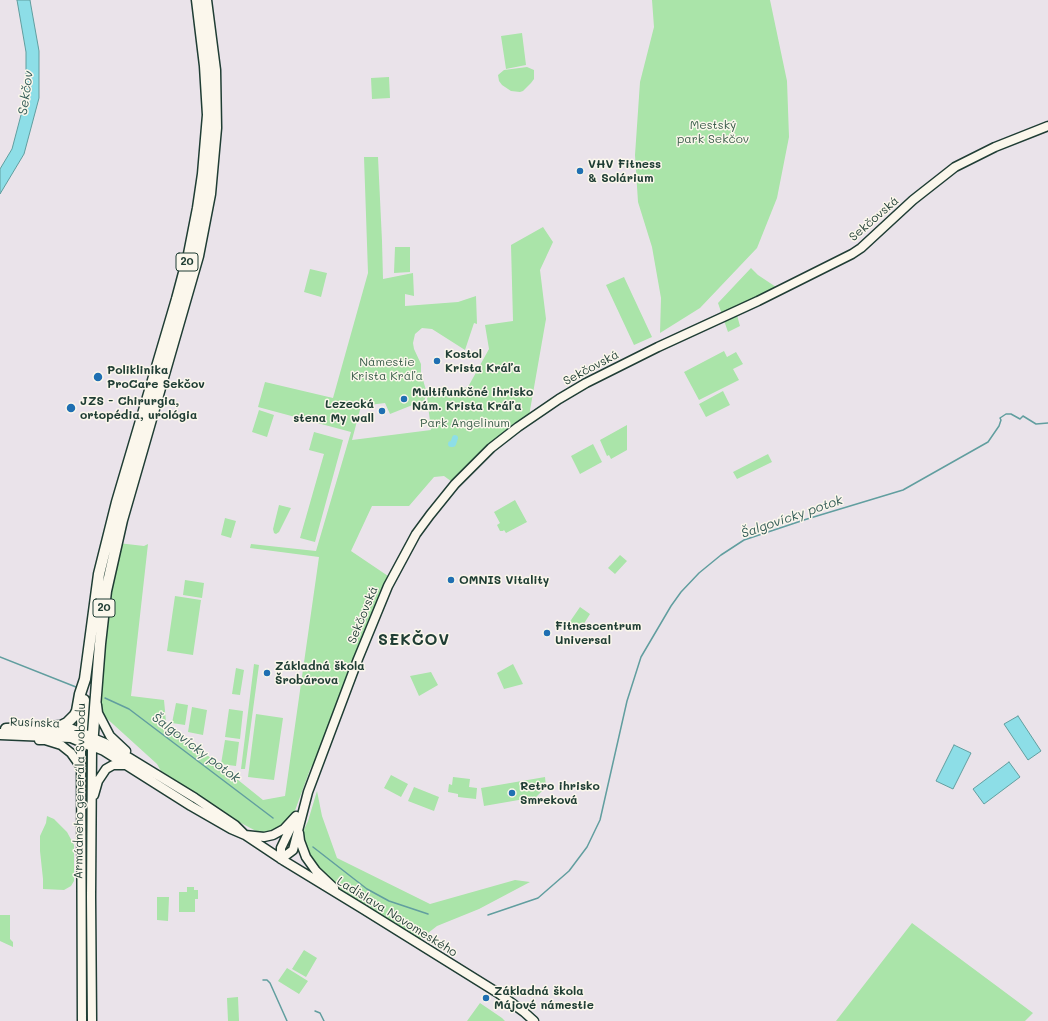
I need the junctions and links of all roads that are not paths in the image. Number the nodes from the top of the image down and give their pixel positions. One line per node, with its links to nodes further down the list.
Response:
1 (197, 0): 4 (main road, Armádneho generála Svobodu / 20)
2 (206, 0): 5 (main road, Armádneho generála Svobodu / 20)
3 (1048, 126): 14 (street, Sekčovská)
4 (85, 679): 6 (main road, Armádneho generála Svobodu / 20); 9 (main road)
5 (95, 697): 10 (main road, Armádneho generála Svobodu / 20); 13 (street)
6 (50, 728): 7 (main road, Rusínska / 20); 9 (main road)
7 (0, 729)
8 (0, 736): 9 (main road, Rusínska); 12 (street)
9 (82, 738): 10 (main road); 12 (street, Armádneho generála Svobodu)
10 (92, 742): 11 (street, Ladislava Novomeského); 13 (street, Ladislava Novomeského); 15 (street, Armádneho generála Svobodu)
11 (128, 766): 15 (street); 18 (street, Ladislava Novomeského)
12 (80, 767): 21 (street, Armádneho generála Svobodu)
13 (157, 775): 18 (street, Ladislava Novomeského)
14 (308, 792): 16 (street, Sekčovská); 17 (street, Sekčovská)
15 (91, 801): 22 (street, Armádneho generála Svobodu)
16 (297, 814): 18 (street, Sekčovská); 19 (street, Sekčovská)
17 (299, 829): 19 (street, Sekčovská); 20 (street)
18 (245, 835): 19 (street, Ladislava Novomeského)
19 (281, 860): 20 (street, Ladislava Novomeského)
20 (350, 901): 23 (street, Ladislava Novomeského)
21 (82, 1021)
22 (92, 1021)
23 (534, 1021)

